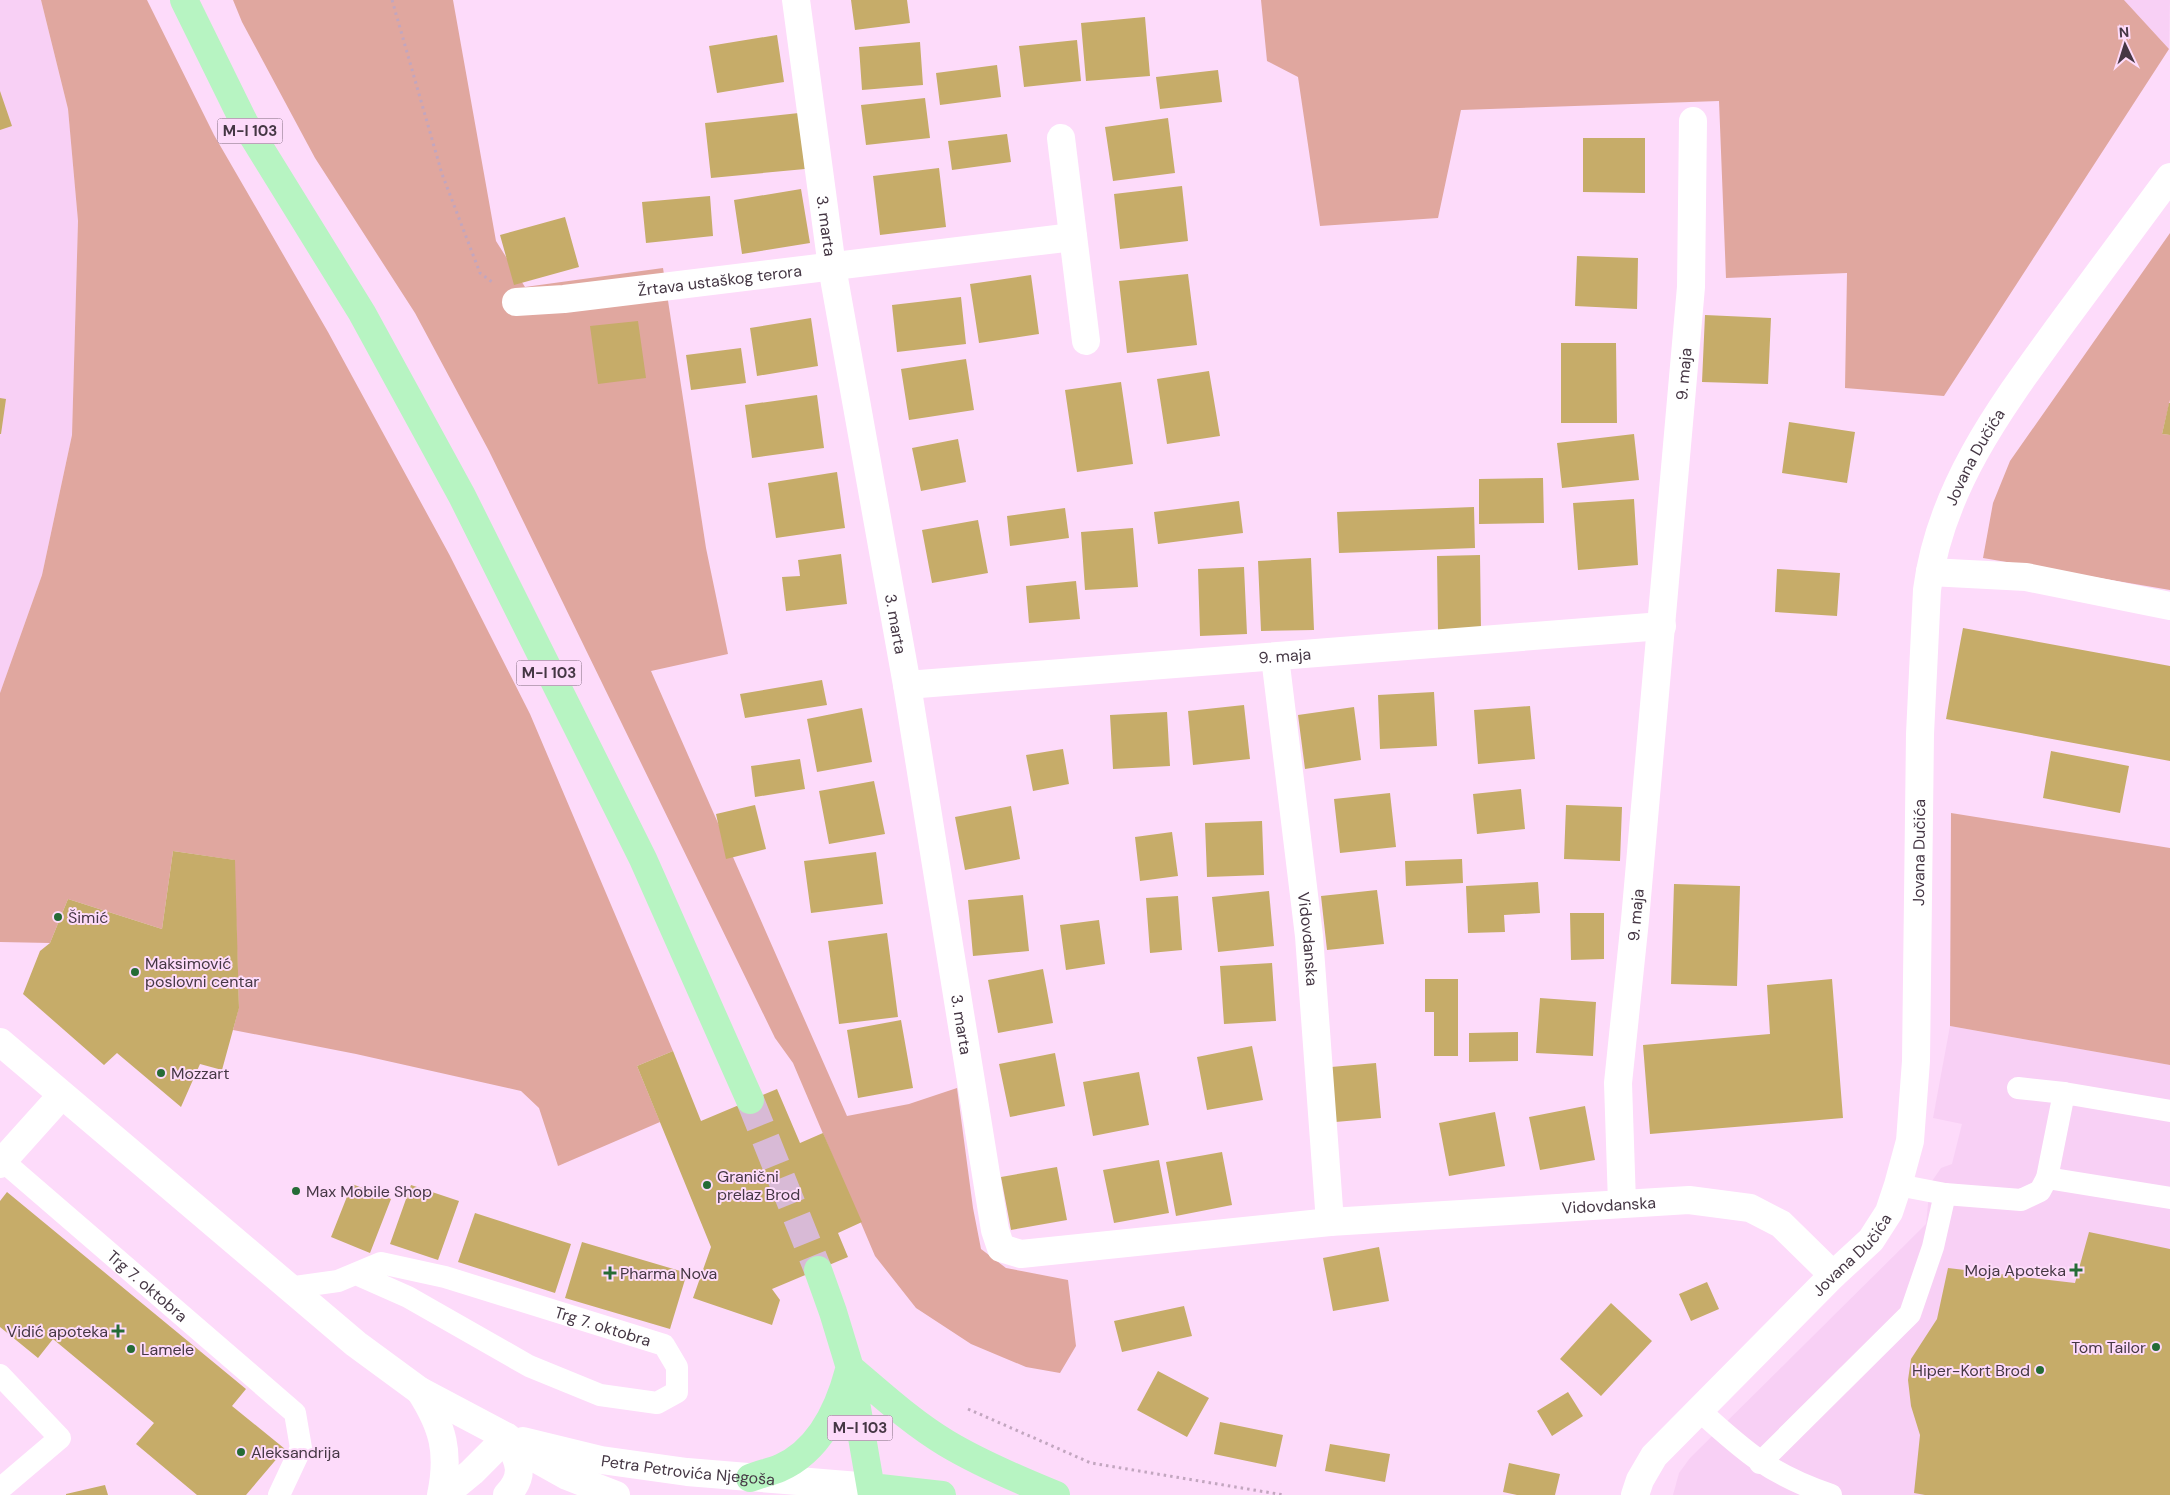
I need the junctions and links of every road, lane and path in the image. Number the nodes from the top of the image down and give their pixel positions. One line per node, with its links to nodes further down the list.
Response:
1 (184, 0): 20 (main road, M-I 103)
2 (392, 0): 9 (path)
3 (796, 0): 8 (street, 3. marta)
4 (1693, 121): 13 (street, 9. maja)
5 (1060, 138): 7 (street)
6 (2170, 177): 11 (street, Jovana Dučića)
7 (1073, 238): 8 (street, Žrtava ustaškog terora); 10 (street)
8 (832, 267): 9 (street, Žrtava ustaškog terora); 15 (street, 3. marta)
9 (516, 302)
10 (1086, 341)
11 (1930, 572): 12 (street); 24 (street, Jovana Dučića)
12 (2170, 606)
13 (1662, 626): 14 (street, 9. maja); 27 (street, 9. maja)
14 (1275, 656): 15 (street, 9. maja); 28 (street, Vidovdanska)
15 (907, 685): 29 (street, 3. marta)
16 (0, 1042): 19 (street)
17 (2018, 1088): 18 (lane)
18 (2064, 1093): 21 (lane); 23 (lane)
19 (61, 1096): 22 (street); 33 (street)
20 (750, 1100)
21 (2170, 1111)
22 (1, 1163): 44 (lane, Trg 7. oktobra)
23 (2047, 1178): 25 (lane); 26 (lane)
24 (1898, 1185): 25 (lane); 32 (street, Jovana Dučića)
25 (1945, 1194): 40 (lane)
26 (2170, 1198)
27 (1622, 1203): 28 (street, Vidovdanska); 32 (street, Vidovdanska)
28 (1330, 1222): 29 (street, Vidovdanska)
29 (1001, 1248)
30 (818, 1270): 34 (main road, M-I 103)
31 (356, 1274): 31 (lane, Trg 7. oktobra); 33 (lane, Trg 7. oktobra)
32 (1832, 1275): 38 (street, Jovana Dučića)
33 (288, 1288): 36 (street)
34 (850, 1368): 41 (main road); 43 (main road, M-I 103); 49 (main road)
35 (0, 1375): 42 (lane)
36 (420, 1391): 39 (street); 45 (street)
37 (968, 1409): 50 (path)
38 (1700, 1410): 40 (lane); 51 (street, Jovana Dučića)
39 (507, 1438): 41 (street, Petra Petrovića Njegoša); 45 (street); 46 (street); 47 (street, Petra Petrovića Njegoša)
40 (1760, 1463): 52 (lane)
41 (750, 1478): 43 (street, Petra Petrovića Njegoša)
42 (0, 1489)
43 (871, 1491): 48 (main road)
44 (279, 1495)
45 (442, 1495)
46 (507, 1495)
47 (616, 1495)
48 (942, 1495)
49 (1056, 1495)
50 (1284, 1495)
51 (1635, 1495)
52 (1831, 1495)

